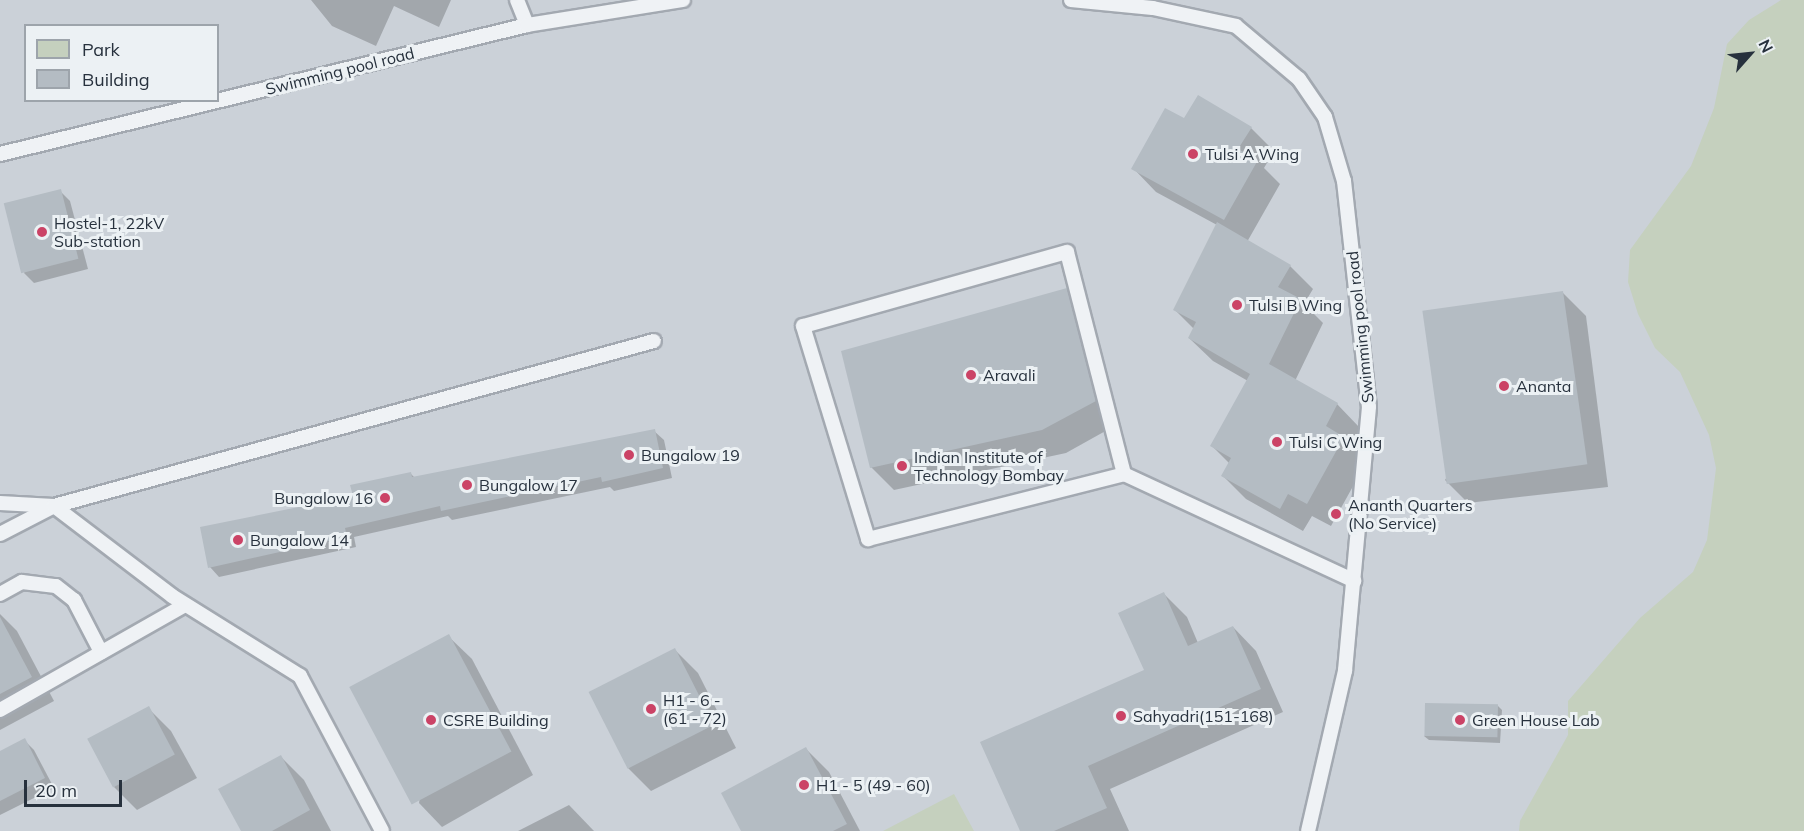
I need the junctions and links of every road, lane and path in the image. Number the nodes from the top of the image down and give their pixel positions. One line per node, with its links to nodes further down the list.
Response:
1 (517, 0): 7 (lane)
2 (617, 0): 6 (lane)
3 (683, 0): 6 (lane, Swimming pool road)
4 (1071, 0): 5 (lane, Swimming pool road)
5 (1154, 4): 16 (lane, Swimming pool road)
6 (584, 15): 7 (lane, Swimming pool road)
7 (527, 25): 8 (lane, Swimming pool road)
8 (219, 100)
9 (212, 102): 10 (lane, Swimming pool road)
10 (0, 154)
11 (654, 341): 14 (lane)
12 (1124, 474): 12 (lane); 16 (lane)
13 (0, 503): 14 (lane)
14 (54, 506): 15 (lane); 18 (lane)
15 (0, 534)
16 (1354, 581): 22 (lane, Swimming pool road)
17 (0, 594): 19 (lane)
18 (185, 605): 19 (lane); 21 (lane)
19 (101, 652): 20 (lane)
20 (0, 710)
21 (382, 831)
22 (1308, 831)

